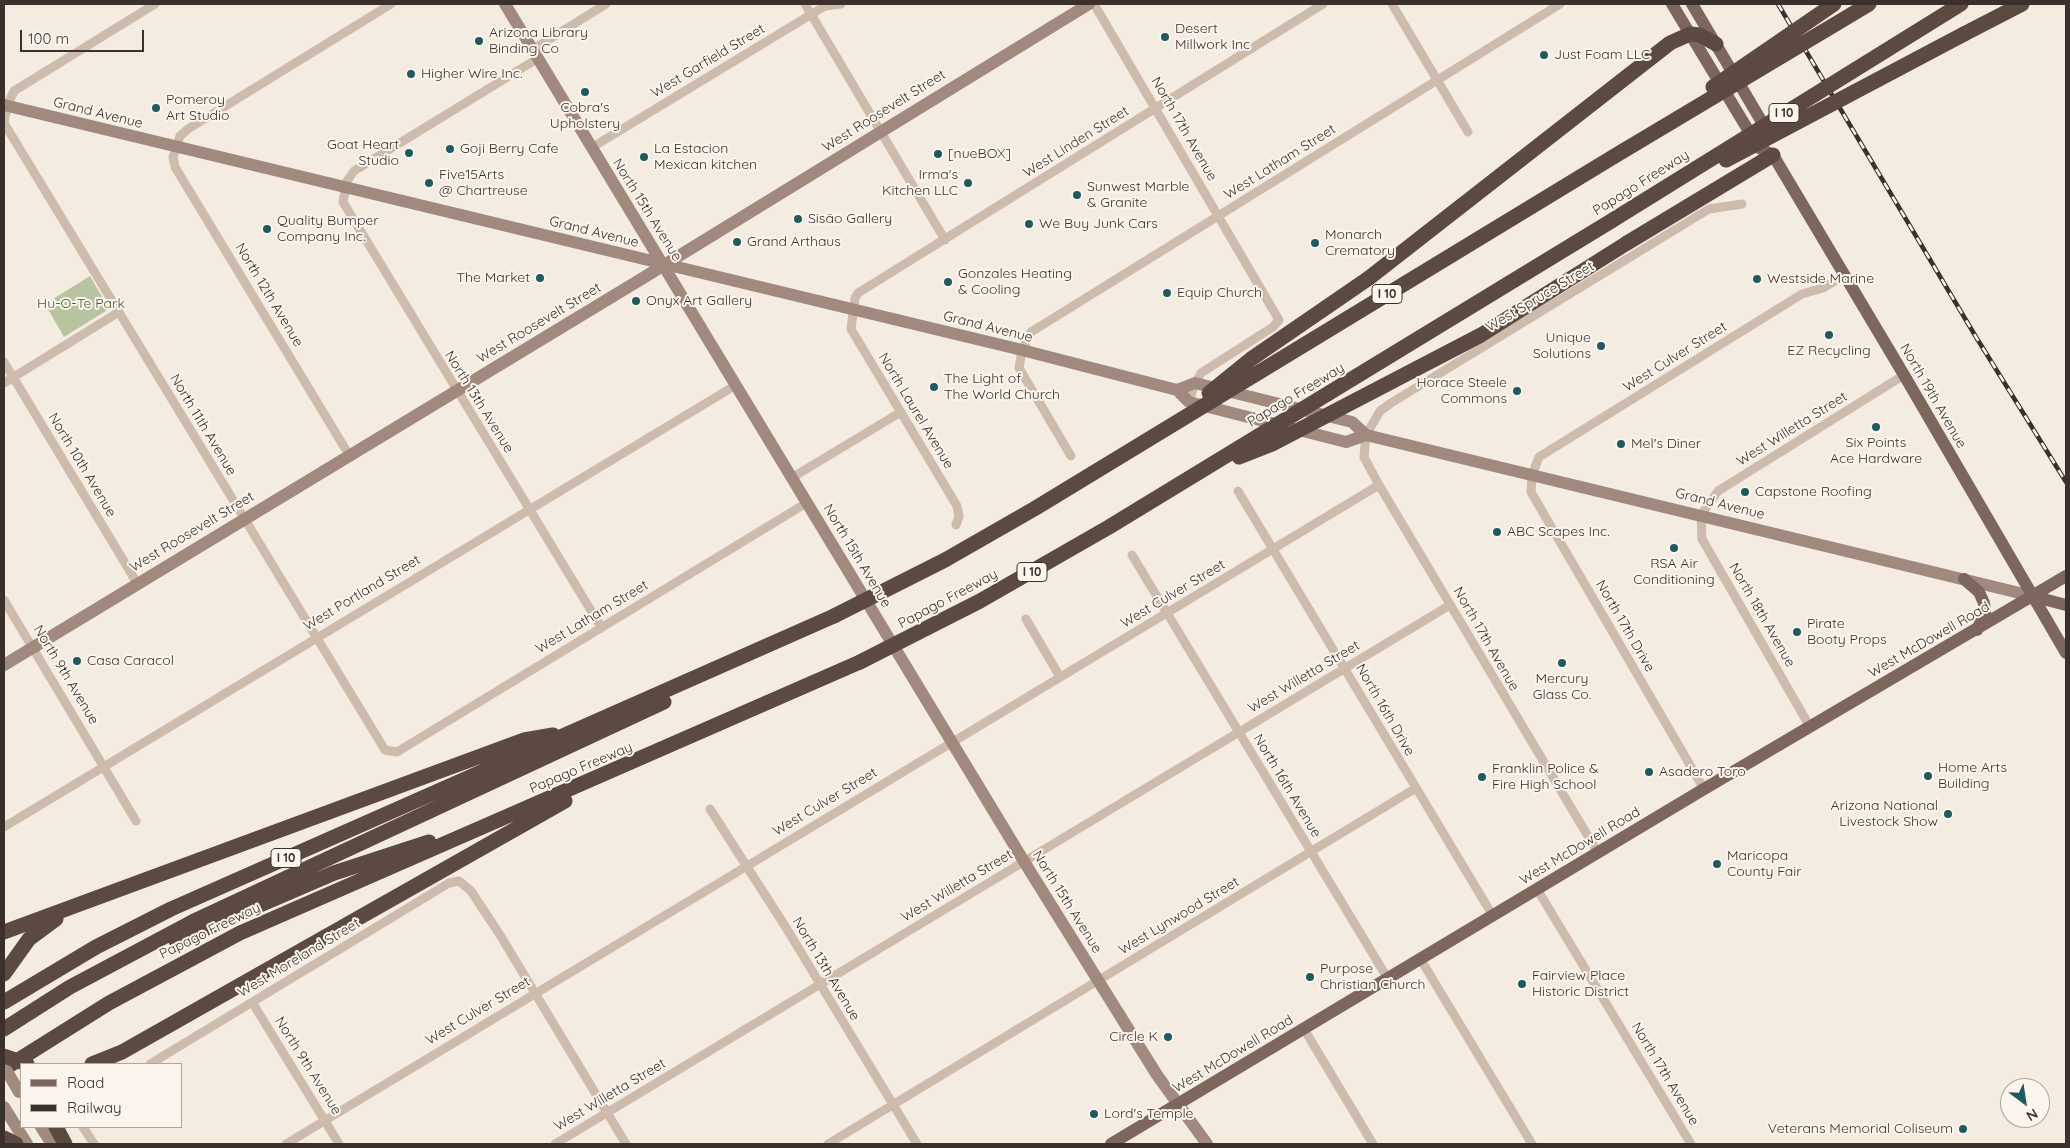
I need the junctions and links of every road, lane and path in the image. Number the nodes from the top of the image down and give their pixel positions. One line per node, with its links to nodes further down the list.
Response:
1 (155, 4): 25 (street)
2 (391, 4): 29 (street)
3 (505, 4): 23 (street, North 15th Avenue)
4 (606, 4): 23 (street)
5 (806, 4): 19 (street)
6 (841, 4): 19 (street, West Garfield Street)
7 (1089, 4): 27 (street, West Roosevelt Street)
8 (1094, 4): 26 (street, North 17th Avenue)
9 (1323, 4): 26 (street, West Linden Street)
10 (1392, 4): 24 (street)
11 (1560, 4): 24 (street, West Latham Street)
12 (1672, 4): 20 (main road, North 19th Avenue)
13 (1692, 4): 22 (main road, North 19th Avenue)
14 (1834, 4): 31 (highway, bridge)
15 (1870, 4): 31 (highway, I 10, bridge)
16 (1961, 4): 36 (highway, Papago Freeway / I 10, bridge)
17 (2009, 4): 21 (highway)
18 (2022, 4): 21 (highway)
19 (812, 14): 27 (street); 30 (street, West Garfield Street)
20 (1690, 34): 22 (highway); 32 (main road, North 19th Avenue); 53 (highway, bridge)
21 (1964, 34): 36 (highway, bridge)
22 (1716, 44): 32 (main road, North 19th Avenue)
23 (535, 54): 30 (street, North 15th Avenue); 33 (street)
24 (1437, 80): 28 (street); 35 (street, West Latham Street)
25 (5, 106): 29 (street, Grand Avenue); 41 (street, North 11th Avenue)
26 (1156, 108): 35 (street, North 17th Avenue); 37 (street, West Linden Street)
27 (881, 131): 37 (street); 38 (street, West Roosevelt Street)
28 (1468, 132)
29 (175, 147): 33 (street, Grand Avenue); 55 (street, North 12th Avenue)
30 (591, 148): 38 (street, North 15th Avenue)
31 (1618, 154): 53 (highway, I 10, bridge)
32 (1773, 155): 39 (main road, North 19th Avenue); 57 (highway, bridge)
33 (345, 187): 38 (street, Grand Avenue); 50 (street, North 13th Avenue)
34 (1742, 204): 54 (street, West Spruce Street)
35 (1218, 216): 42 (street, West Latham Street); 47 (street, North 17th Avenue)
36 (1608, 223): 57 (highway, Papago Freeway / I 10, bridge)
37 (945, 240): 40 (street, West Linden Street)
38 (663, 265): 40 (street, Grand Avenue); 48 (street, North 15th Avenue); 50 (street, West Roosevelt Street)
39 (1845, 275): 44 (main road, North 19th Avenue); 58 (street, West Culver Street)
40 (852, 310): 42 (street, Grand Avenue); 52 (street, North Laurel Avenue)
41 (119, 312): 45 (street); 65 (street, North 11th Avenue)
42 (1022, 350): 49 (street, Grand Avenue); 56 (street)
43 (4, 362): 45 (street, North 10th Avenue)
44 (1904, 375): 64 (street, West Willetta Street); 72 (main road, North 19th Avenue)
45 (13, 377): 46 (street); 71 (street, North 10th Avenue)
46 (4, 383)
47 (1195, 383): 49 (street); 51 (street); 54 (street, Grand Avenue)
48 (736, 385): 59 (street, North 15th Avenue); 63 (street, West Portland Street)
49 (1177, 390): 51 (street)
50 (456, 391): 55 (street, West Roosevelt Street); 63 (street, North 13th Avenue)
51 (1189, 402): 54 (street, Grand Avenue)
52 (901, 412): 59 (street); 66 (street, North Laurel Avenue)
53 (1157, 434): 82 (highway, I 10, bridge)
54 (1366, 435): 58 (street, Grand Avenue); 60 (street, North 17th Avenue)
55 (349, 455): 65 (street, West Roosevelt Street)
56 (1071, 456)
57 (1198, 473): 92 (highway, Papago Freeway / I 10, bridge)
58 (1532, 474): 64 (street, Grand Avenue); 95 (street, North 17th Drive)
59 (793, 477): 62 (street, North 15th Avenue)
60 (1379, 485): 67 (street, West Culver Street); 74 (street, North 17th Avenue)
61 (1238, 491): 67 (street, North 16th Drive)
62 (808, 502): 78 (street, West Latham Street); 90 (street, North 15th Avenue)
63 (529, 509): 78 (street, North 13th Avenue); 80 (street, West Portland Street)
64 (1701, 515): 70 (street, Grand Avenue); 87 (street, North 18th Avenue)
65 (243, 519): 71 (street, West Roosevelt Street); 80 (street, North 11th Avenue)
66 (956, 526)
67 (1273, 549): 76 (street, West Culver Street); 85 (street, North 16th Drive)
68 (1132, 555): 76 (street, North 16th Avenue)
69 (2066, 576): 72 (main road, West McDowell Road)
70 (1964, 579): 72 (street, Grand Avenue); 79 (main road)
71 (137, 583): 81 (street, West Roosevelt Street)
72 (2032, 596): 75 (main road, Grand Avenue); 79 (main road, West McDowell Road); 83 (main road, North 19th Avenue)
73 (4, 600): 81 (street, North 9th Avenue)
74 (1450, 605): 85 (street, West Willetta Street); 101 (street, North 17th Avenue)
75 (2066, 606)
76 (1167, 614): 86 (street, West Culver Street); 89 (street, North 16th Avenue)
77 (1026, 619): 86 (street)
78 (601, 627): 91 (street, West Latham Street)
79 (1977, 630): 87 (main road, West McDowell Road)
80 (316, 637): 91 (street, North 11th Avenue); 93 (street, West Portland Street)
81 (33, 647): 84 (street, West Roosevelt Street); 93 (street, North 9th Avenue)
82 (758, 651): 88 (highway, I 10); 116 (highway)
83 (2066, 653)
84 (4, 665)
85 (1345, 668): 89 (street, West Willetta Street); 94 (street, North 16th Drive)
86 (1060, 677): 90 (street, West Culver Street)
87 (1810, 727): 95 (main road, West McDowell Road)
88 (576, 731): 105 (highway); 114 (highway, I 10)
89 (1239, 732): 100 (street, North 16th Avenue); 102 (street, West Willetta Street)
90 (952, 742): 102 (street, North 15th Avenue); 103 (street, West Culver Street)
91 (391, 752)
92 (632, 764): 98 (highway, Papago Freeway / I 10); 119 (highway)
93 (104, 765): 97 (street, North 9th Avenue); 99 (street, West Portland Street)
94 (1416, 788): 100 (street, West Lynwood Street); 106 (street, North 16th Drive)
95 (1704, 789): 101 (main road, West McDowell Road)
96 (710, 809): 103 (street, North 13th Avenue)
97 (138, 819)
98 (502, 819): 118 (highway); 125 (highway, Papago Freeway / I 10)
99 (4, 827)
100 (1311, 852): 110 (street, North 16th Avenue); 111 (street, West Lynwood Street)
101 (1598, 853): 104 (main road, West McDowell Road)
102 (1024, 862): 111 (street, North 15th Avenue); 112 (street, West Willetta Street)
103 (747, 866): 112 (street, North 13th Avenue); 113 (street, West Culver Street)
104 (1537, 889): 106 (main road, West McDowell Road); 152 (street, North 17th Avenue)
105 (98, 898): 107 (highway); 109 (highway)
106 (1493, 916): 108 (main road, West McDowell Road)
107 (4, 932)
108 (1421, 960): 110 (main road, West McDowell Road); 151 (street)
109 (4, 974)
110 (1388, 980): 117 (main road, West McDowell Road)
111 (1098, 981): 128 (street, North 15th Avenue); 129 (street, West Lynwood Street)
112 (820, 984): 129 (street, North 13th Avenue); 131 (street, West Willetta Street)
113 (534, 993): 115 (street, West Moreland Street); 131 (street); 132 (street, West Culver Street)
114 (4, 1002)
115 (252, 1002): 124 (street, West Moreland Street); 132 (street, North 9th Avenue)
116 (4, 1029)
117 (1304, 1029): 128 (main road, West McDowell Road); 150 (street)
118 (4, 1040)
119 (122, 1052): 122 (highway); 123 (highway)
120 (4, 1056): 121 (highway, bridge)
121 (24, 1063)
122 (94, 1063)
123 (107, 1063)
124 (152, 1063)
125 (4, 1067): 127 (street, bridge)
126 (4, 1076): 127 (highway, bridge)
127 (20, 1093)
128 (1177, 1104): 148 (main road, West McDowell Road); 149 (street, North 15th Avenue)
129 (892, 1106): 146 (street, West Lynwood Street); 147 (street, North 13th Avenue)
130 (4, 1107): 138 (street)
131 (607, 1113): 144 (street, West Willetta Street); 145 (street)
132 (326, 1121): 142 (street, West Culver Street); 143 (street, North 9th Avenue)
133 (42, 1128): 139 (street)
134 (57, 1128): 140 (highway)
135 (84, 1128): 141 (street)
136 (4, 1138): 137 (highway)
137 (16, 1144)
138 (27, 1144)
139 (52, 1144)
140 (65, 1144)
141 (94, 1144)
142 (286, 1144)
143 (339, 1144)
144 (555, 1144)
145 (626, 1144)
146 (828, 1144)
147 (917, 1144)
148 (1111, 1144)
149 (1207, 1144)
150 (1373, 1144)
151 (1532, 1144)
152 (1691, 1144)

